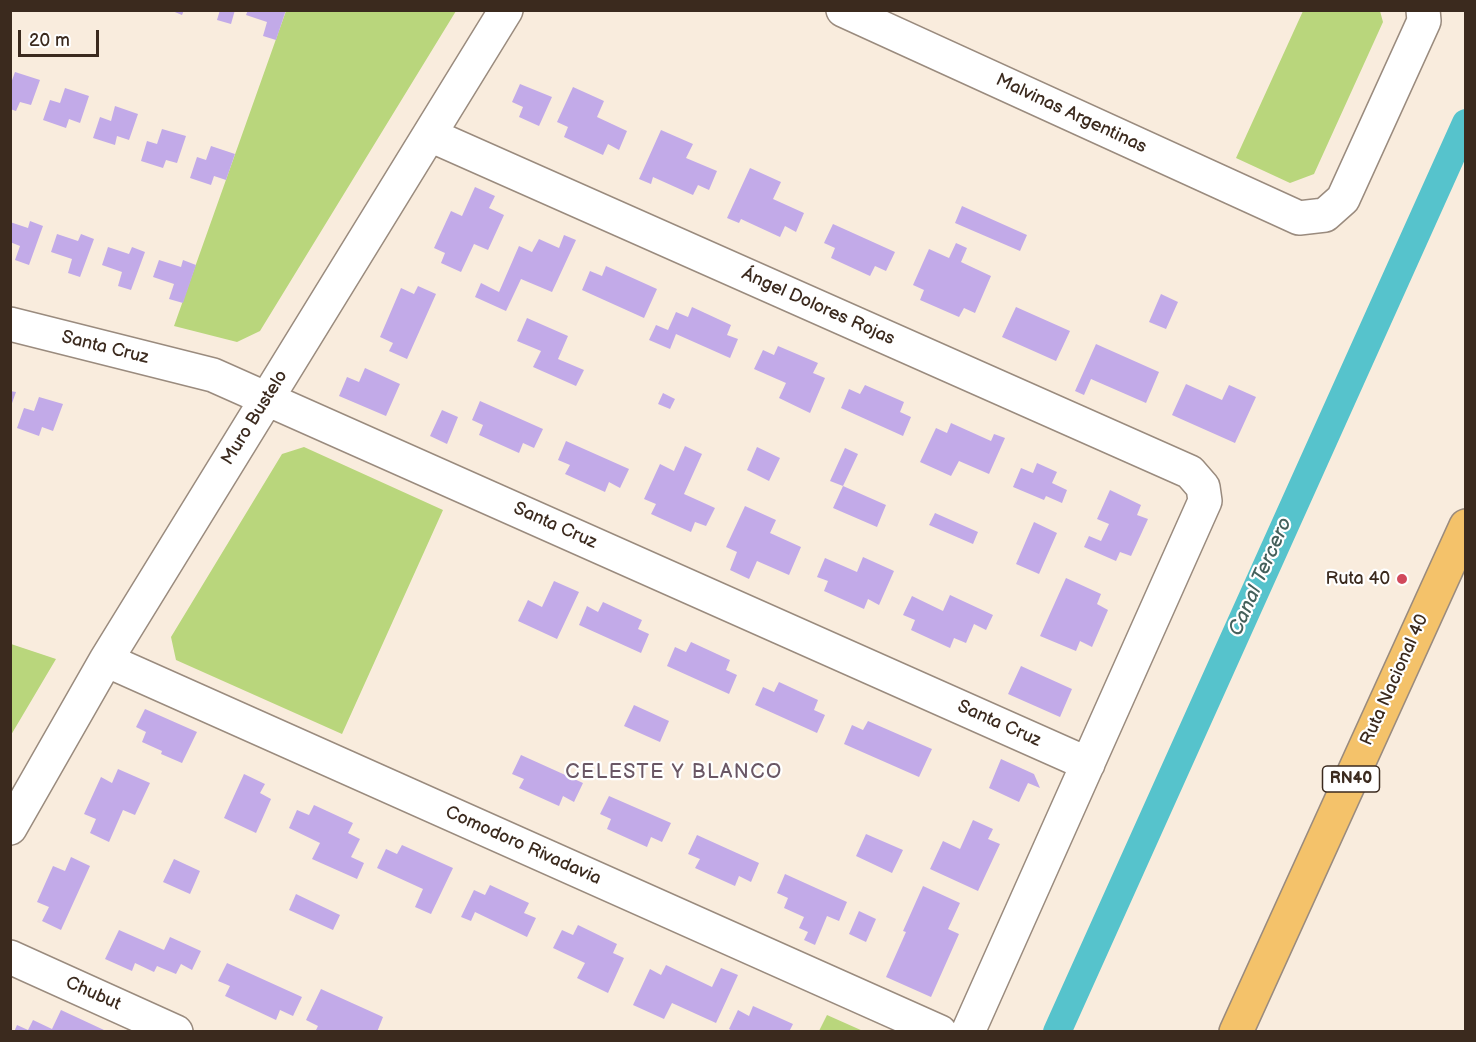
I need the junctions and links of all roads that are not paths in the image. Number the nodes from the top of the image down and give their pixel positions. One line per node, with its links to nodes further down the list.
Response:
1 (506, 10): 4 (street, Muro Bustelo)
2 (843, 10): 3 (street, Malvinas Argentinas)
3 (1424, 10)
4 (430, 135): 6 (street, Muro Bustelo); 9 (street, Ángel Dolores Rojas)
5 (10, 324): 6 (street, Santa Cruz)
6 (268, 398): 8 (street, Muro Bustelo); 9 (street, Santa Cruz)
7 (1466, 526): 15 (highway, Ruta Nacional 40 / RN40)
8 (106, 660): 10 (street, Muro Bustelo); 13 (street, Comodoro Rivadavia)
9 (1088, 764): 14 (street)
10 (10, 828)
11 (10, 957): 12 (street, Chubut)
12 (176, 1032)
13 (940, 1032)
14 (968, 1032)
15 (1236, 1032)

